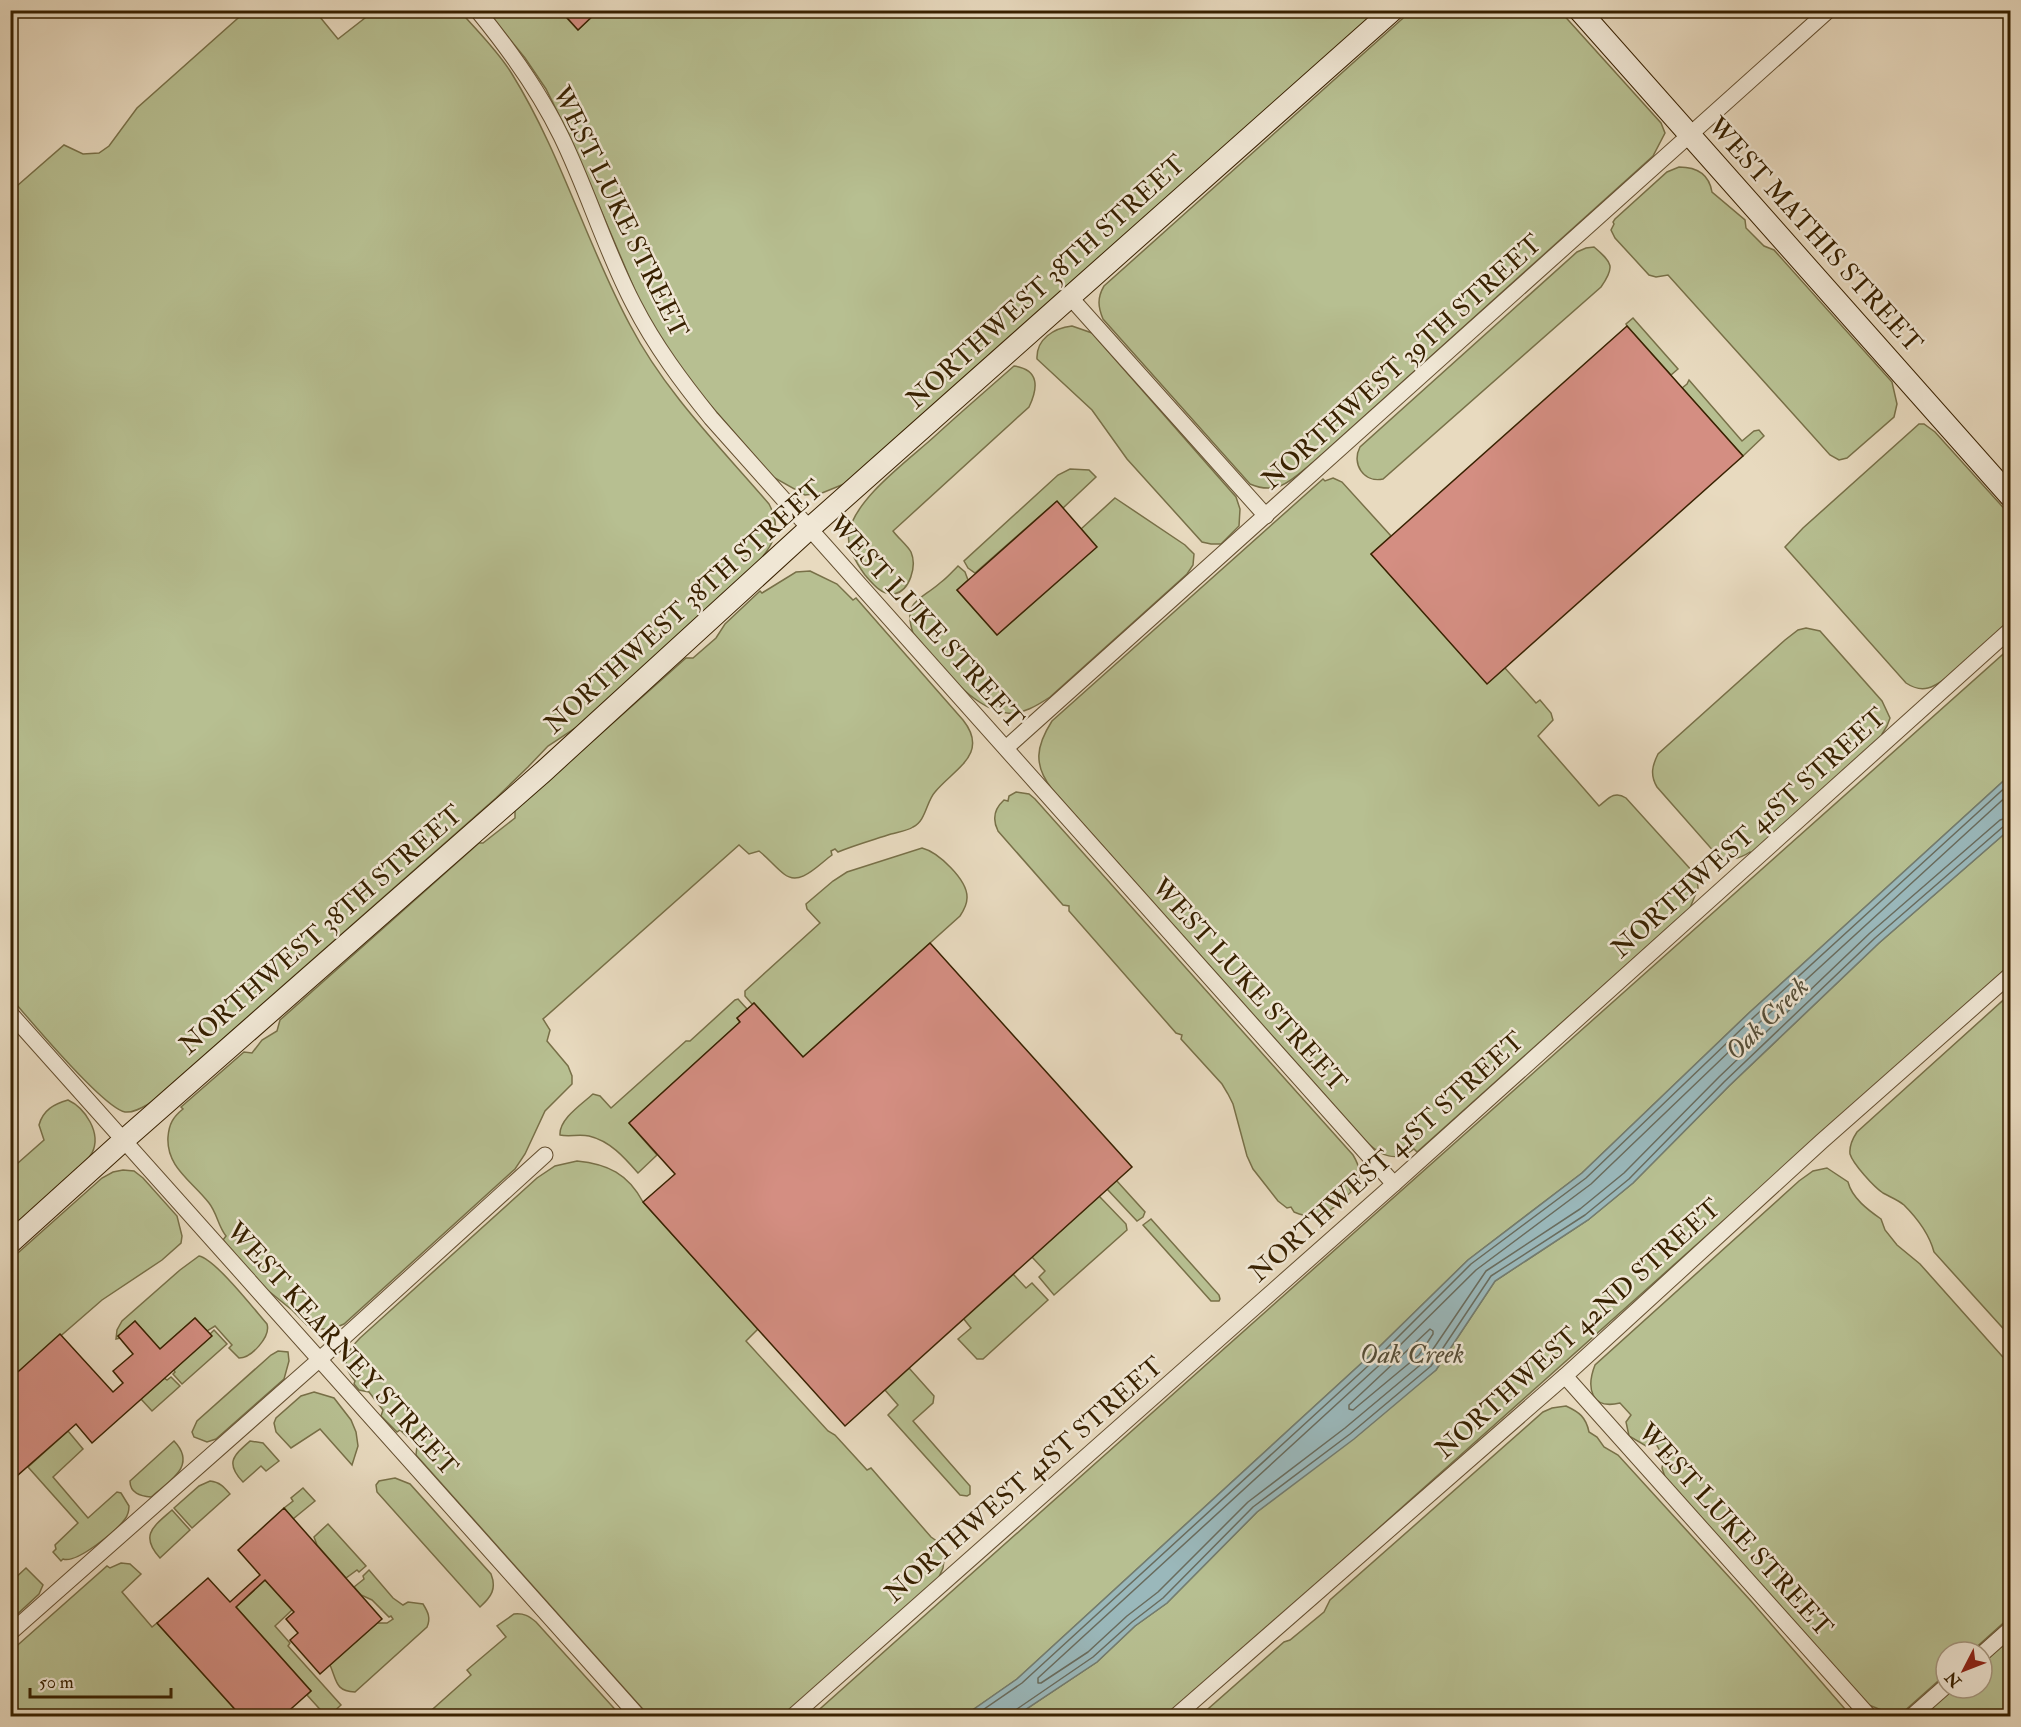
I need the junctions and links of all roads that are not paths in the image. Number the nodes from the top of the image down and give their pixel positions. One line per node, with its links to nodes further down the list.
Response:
1 (477, 10): 9 (street, WEST LUKE STREET)
2 (1393, 10): 6 (street, NORTHWEST 38TH STREET)
3 (1579, 10): 5 (street, WEST MATHIS STREET)
4 (1829, 10): 5 (street, NORTHWEST 39TH STREET)
5 (1689, 135): 7 (street, WEST MATHIS STREET); 8 (street, NORTHWEST 39TH STREET)
6 (1070, 297): 8 (street); 9 (street, NORTHWEST 38TH STREET)
7 (2010, 496)
8 (1266, 516): 11 (street, NORTHWEST 39TH STREET)
9 (810, 528): 11 (street, WEST LUKE STREET); 14 (street, NORTHWEST 38TH STREET)
10 (2010, 630): 16 (street, NORTHWEST 41ST STREET)
11 (1006, 748): 16 (street, WEST LUKE STREET)
12 (2010, 975): 19 (street, NORTHWEST 42ND STREET)
13 (10, 1013): 14 (street, WEST KEARNEY STREET)
14 (124, 1140): 17 (street, NORTHWEST 38TH STREET); 18 (street, WEST KEARNEY STREET)
15 (545, 1155): 18 (street)
16 (1394, 1184): 25 (street, NORTHWEST 41ST STREET)
17 (10, 1243)
18 (320, 1359): 21 (street); 24 (street, WEST KEARNEY STREET)
19 (1565, 1376): 26 (street, NORTHWEST 42ND STREET); 27 (street, WEST LUKE STREET)
20 (2010, 1629): 22 (street)
21 (10, 1634)
22 (1994, 1643)
23 (1934, 1697): 28 (street)
24 (638, 1716)
25 (793, 1716)
26 (1176, 1716)
27 (1869, 1716)
28 (1912, 1716)

